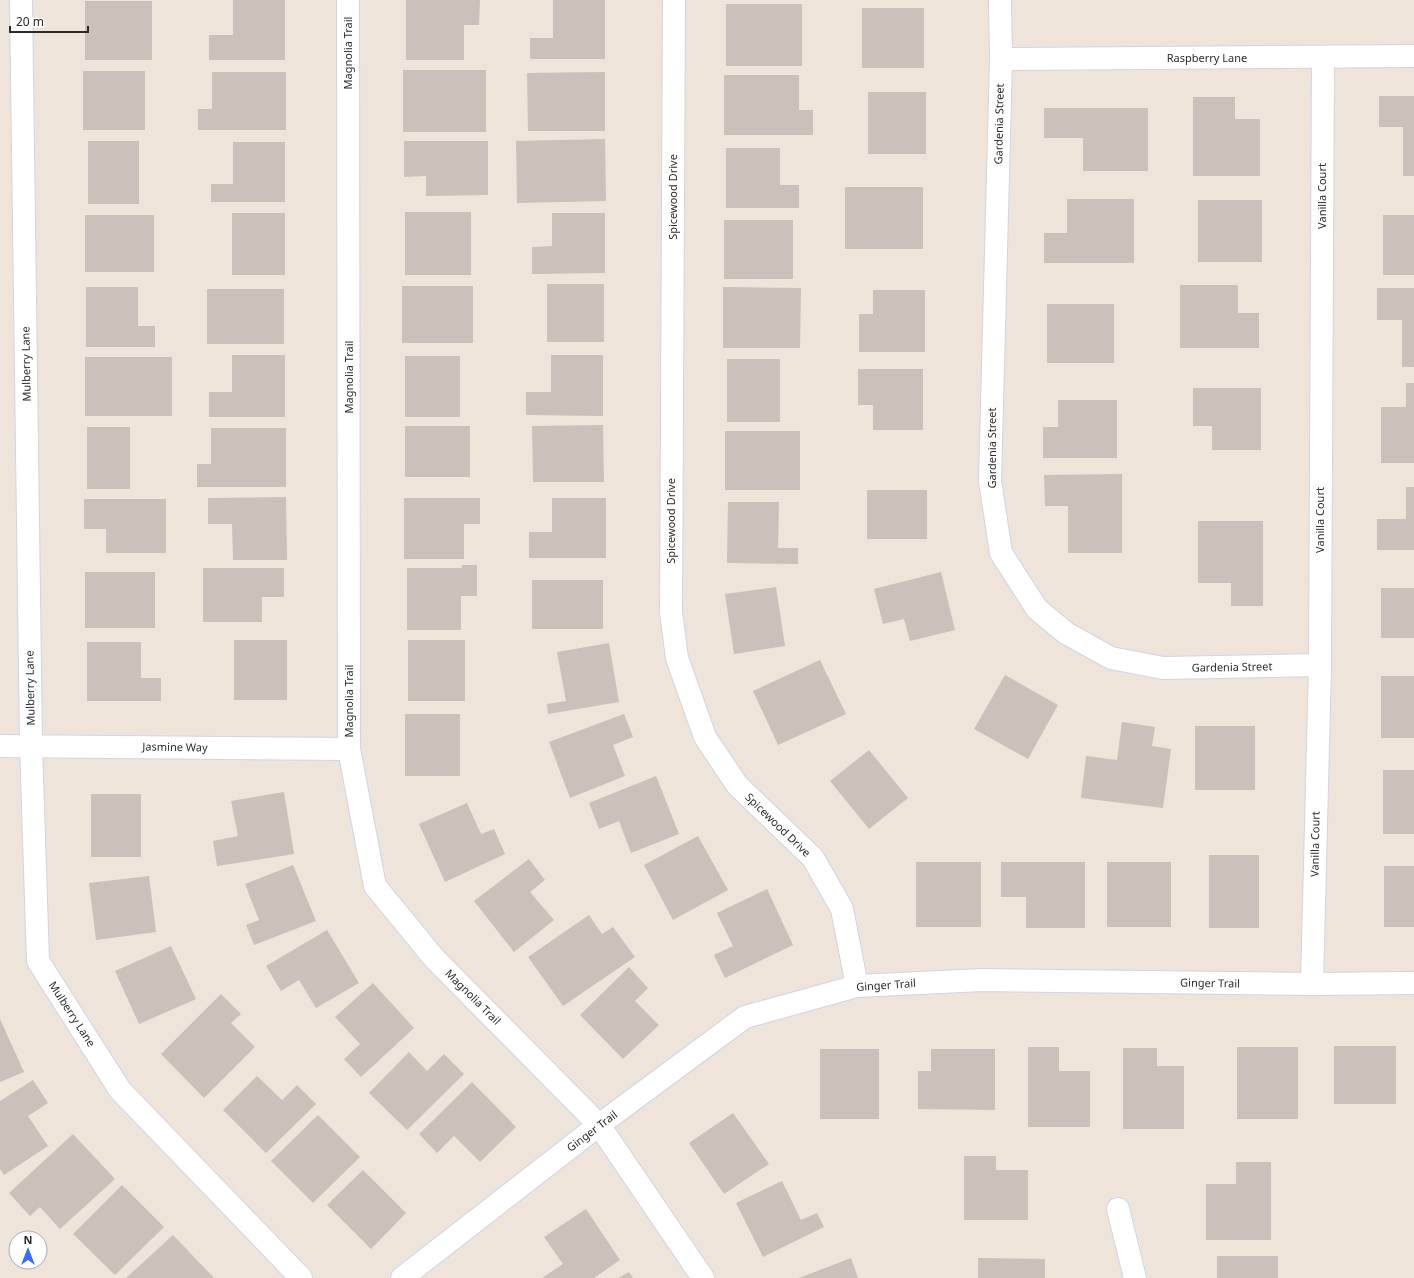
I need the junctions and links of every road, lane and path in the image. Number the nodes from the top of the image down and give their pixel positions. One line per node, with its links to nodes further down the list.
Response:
1 (21, 0): 10 (street, Mulberry Lane)
2 (348, 0): 11 (street, Magnolia Trail)
3 (674, 0): 14 (street, Spicewood Drive)
4 (1000, 0): 7 (street, Gardenia Street)
5 (1414, 56): 6 (street, Raspberry Lane)
6 (1323, 57): 7 (street, Raspberry Lane); 8 (street, Vanilla Court)
7 (1001, 59): 8 (street, Gardenia Street)
8 (1320, 665): 13 (street, Vanilla Court)
9 (0, 746): 10 (street, Jasmine Way)
10 (30, 746): 11 (street, Jasmine Way); 17 (street, Mulberry Lane)
11 (349, 749): 15 (street, Magnolia Trail)
12 (1414, 983): 13 (street, Ginger Trail)
13 (1312, 984): 14 (street, Ginger Trail)
14 (857, 986): 15 (street, Ginger Trail)
15 (599, 1125): 18 (street, Ginger Trail); 19 (street, Magnolia Trail)
16 (1118, 1210): 20 (street)
17 (301, 1278)
18 (402, 1278)
19 (704, 1278)
20 (1135, 1278)

